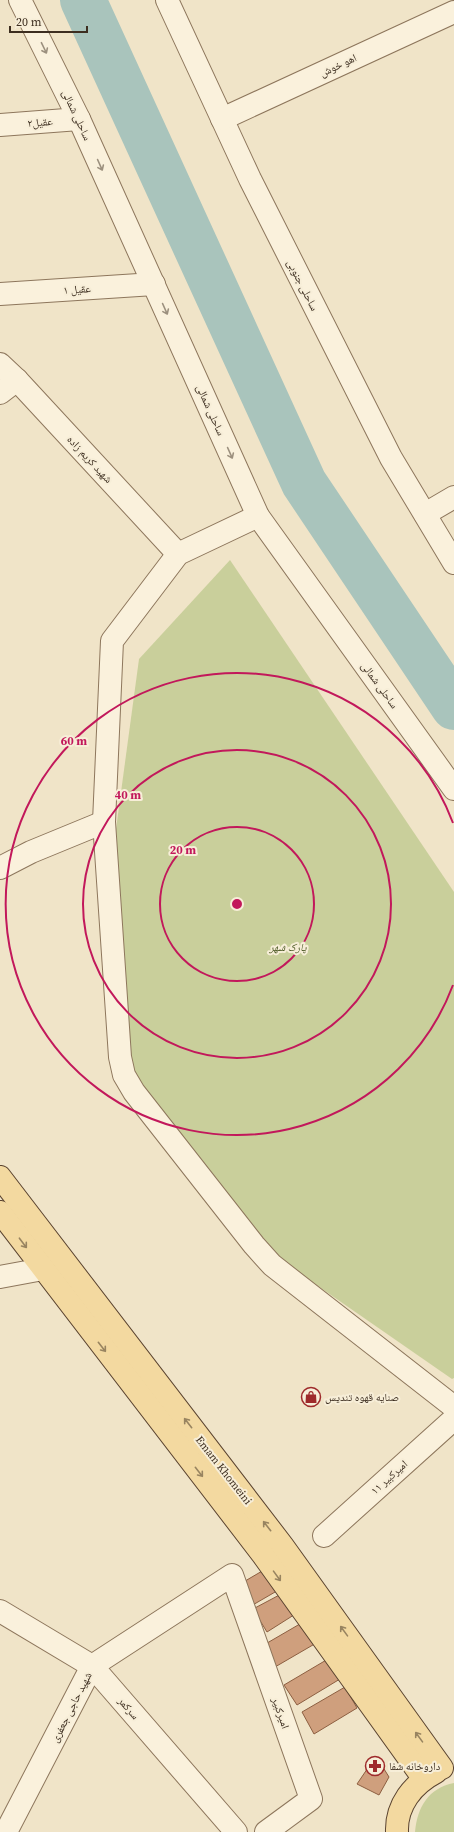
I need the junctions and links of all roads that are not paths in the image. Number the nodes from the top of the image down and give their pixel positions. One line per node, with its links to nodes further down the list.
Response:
1 (20, 0): 4 (street, ساحلی شمالی, one-way to 4)
2 (167, 0): 5 (street, ساحلی جنوبی)
3 (454, 12): 5 (street, اهو خوش)
4 (79, 119): 6 (street, عقیل۲); 7 (street, ساحلی شمالی, one-way to 7)
5 (222, 119): 12 (street, ساحلی جنوبی)
6 (0, 125)
7 (154, 284): 8 (street, عقیل ۱); 13 (street, ساحلی شمالی, one-way to 13)
8 (0, 294)
9 (0, 364): 10 (street, شهید کریم زاده)
10 (8, 386): 14 (street, شهید کریم زاده)
11 (454, 497): 12 (street)
12 (425, 514): 15 (street, ساحلی جنوبی)
13 (258, 516): 14 (street); 16 (street, ساحلی شمالی)
14 (178, 554): 17 (street)
15 (454, 563)
16 (454, 790)
17 (104, 822): 18 (street); 23 (street)
18 (0, 868)
19 (0, 1177): 29 (main road, Emam Khomeini, one-way to 19)
20 (0, 1212): 21 (main road, Emam Khomeini, one-way to 21)
21 (43, 1269): 22 (street); 30 (main road, Emam Khomeini, one-way to 30)
22 (0, 1277)
23 (454, 1407)
24 (454, 1418): 25 (street, امیرکبیر ۱۱)
25 (324, 1536)
26 (232, 1575): 28 (street, شهید حاجی جعفری); 33 (street, امیرکبیر)
27 (0, 1611): 28 (street, سرکمر)
28 (92, 1666): 31 (street, شهید حاجی جعفری); 32 (street, سرکمر)
29 (448, 1768): 30 (main road)
30 (423, 1778): 34 (main road)
31 (6, 1832)
32 (236, 1832)
33 (266, 1832)
34 (397, 1832)

